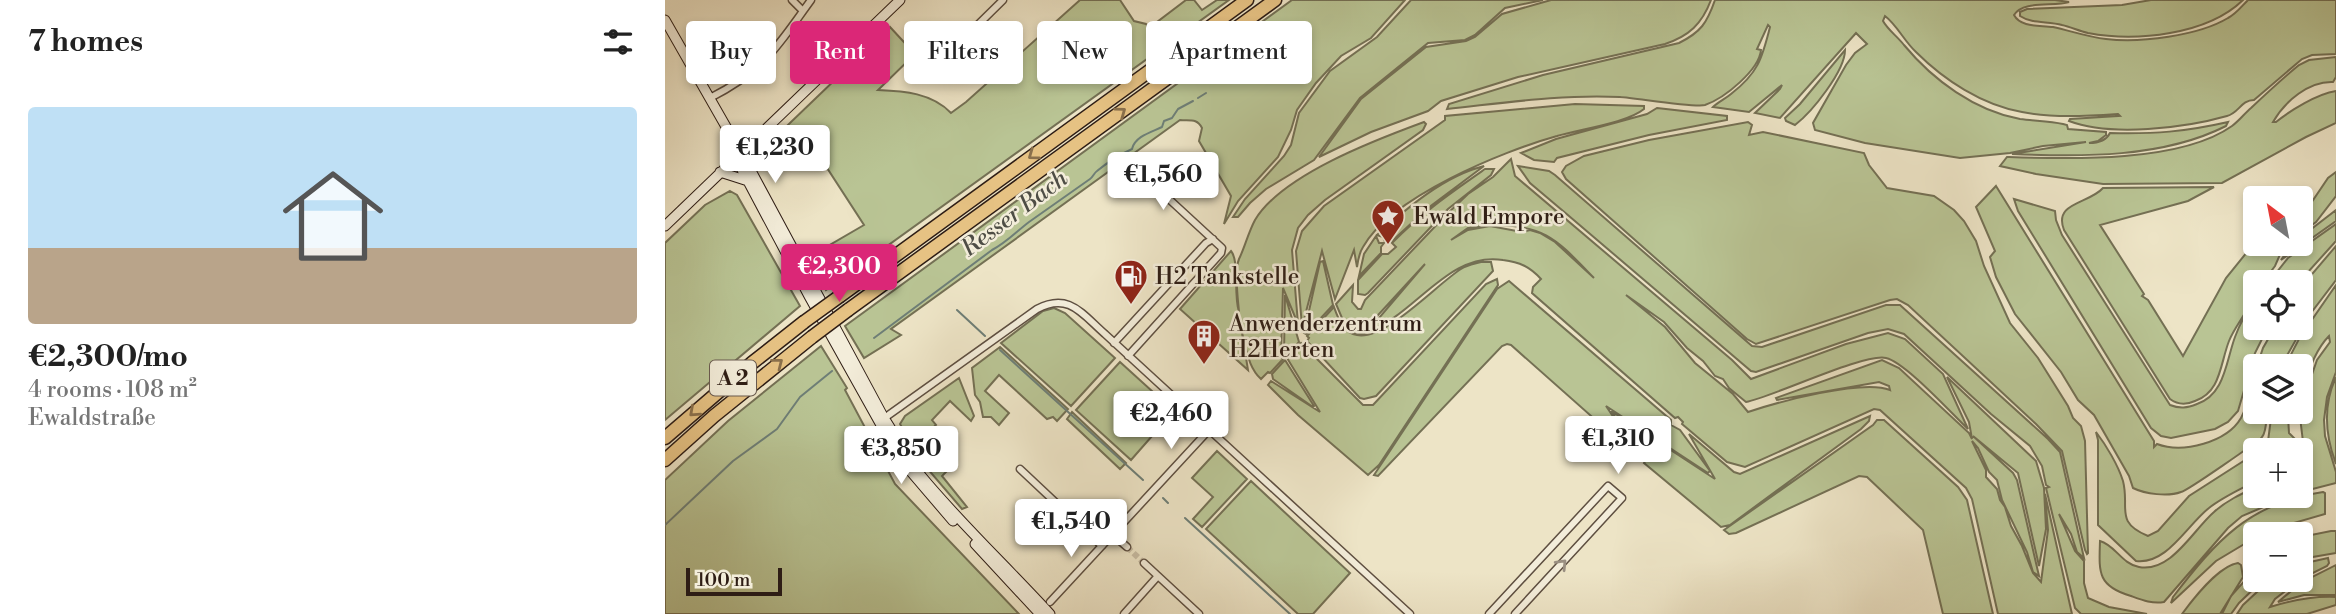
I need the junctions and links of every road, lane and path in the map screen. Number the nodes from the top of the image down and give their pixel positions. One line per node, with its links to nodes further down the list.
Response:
1 (792, 0): 7 (street)
2 (811, 0): 7 (street)
3 (900, 0): 11 (main road)
4 (1003, 0): 9 (street)
5 (1247, 0): 21 (highway, A 2, one-way to 21, bridge)
6 (1275, 0): 22 (highway, A 2, one-way to 6, bridge)
7 (803, 11): 10 (street)
8 (665, 20): 10 (main road)
9 (982, 21)
10 (710, 98): 11 (main road)
11 (740, 153): 13 (main road); 14 (main road); 19 (main road)
12 (1132, 165): 16 (street)
13 (720, 172): 14 (main road); 15 (main road)
14 (748, 181): 19 (main road)
15 (665, 226)
16 (1213, 239): 17 (street); 18 (street)
17 (1114, 343): 18 (street); 19 (street)
18 (1128, 356): 20 (street)
19 (882, 420): 30 (main road); 31 (main road)
20 (1209, 430): 24 (street); 34 (street)
21 (665, 438)
22 (665, 460)
23 (1020, 469): 25 (street)
24 (1112, 534): 25 (street); 26 (street)
25 (1102, 546): 29 (street)
26 (1127, 547)
27 (1144, 563): 28 (street)
28 (1158, 576): 32 (street); 33 (street)
29 (1050, 602)
30 (1040, 614)
31 (1050, 614)
32 (1124, 614)
33 (1199, 614)
34 (1410, 614)
35 (1489, 614): 36 (street, one-way to 35)
36 (1515, 614)

